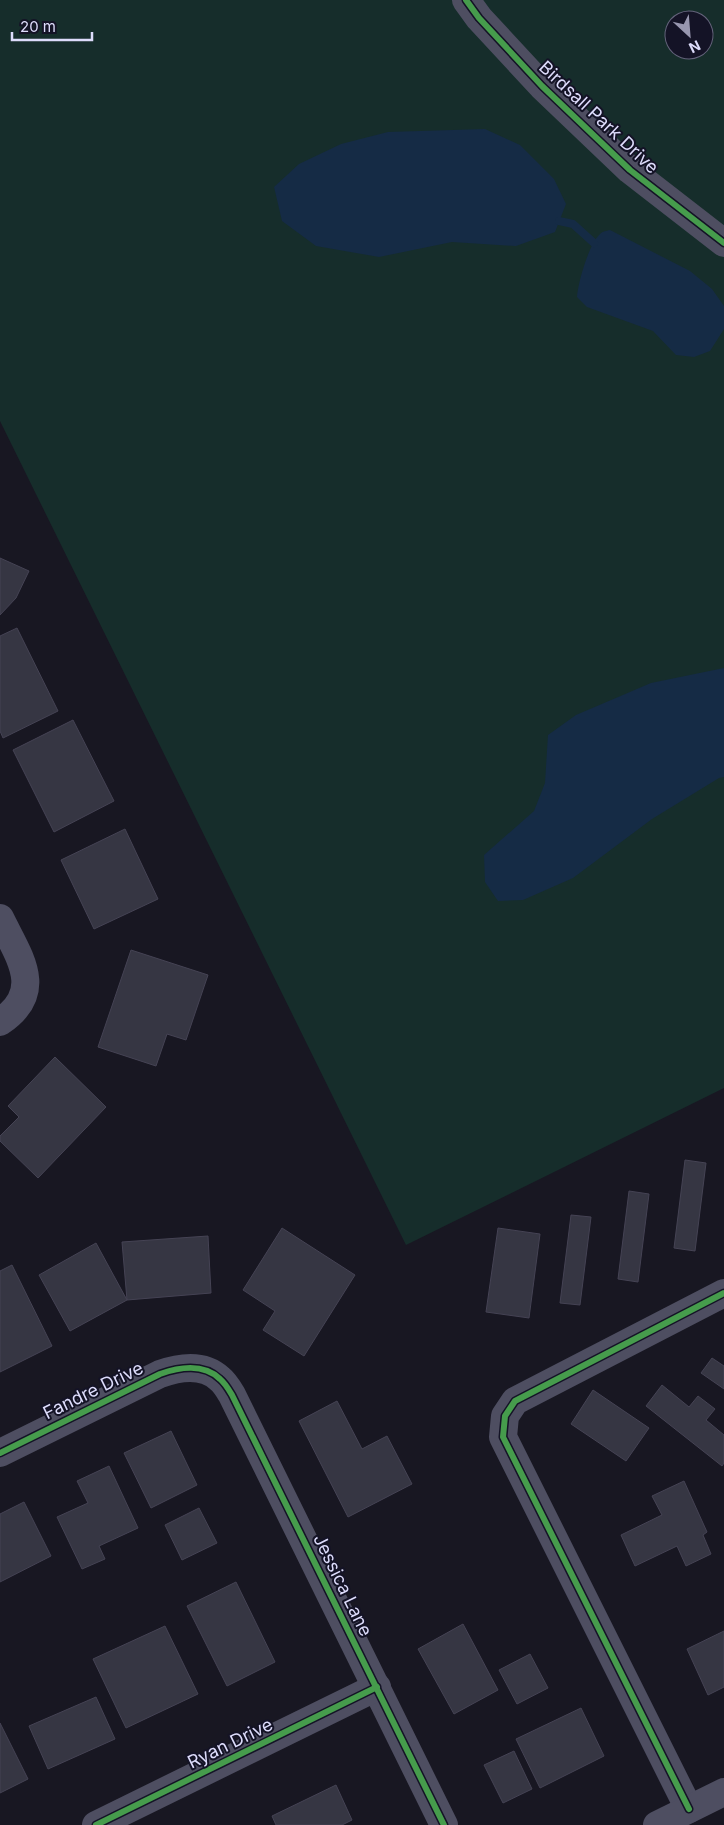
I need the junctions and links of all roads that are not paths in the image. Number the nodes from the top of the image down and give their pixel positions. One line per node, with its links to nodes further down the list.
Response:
1 (466, 0): 2 (street, Birdsall Park Drive)
2 (724, 243)
3 (0, 918): 4 (street)
4 (0, 1022)
5 (724, 1293): 10 (street)
6 (203, 1369): 7 (street, Fandre Drive); 8 (street, Jessica Lane)
7 (0, 1452)
8 (377, 1687): 11 (street, Ryan Drive); 12 (street, Jessica Lane)
9 (724, 1792): 10 (street)
10 (689, 1809): 13 (street)
11 (96, 1825)
12 (444, 1825)
13 (657, 1825)

